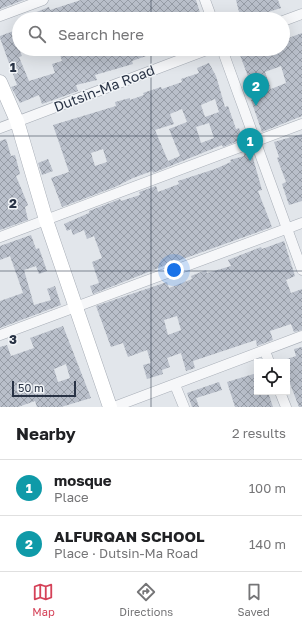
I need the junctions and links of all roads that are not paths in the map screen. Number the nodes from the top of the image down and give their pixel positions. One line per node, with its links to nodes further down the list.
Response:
1 (43, 0): 5 (street)
2 (205, 0): 3 (street)
3 (209, 12)
4 (302, 14): 6 (street)
5 (0, 16)
6 (290, 18)
7 (190, 56): 10 (street, Dutsin-Ma Road)
8 (225, 56): 13 (street)
9 (0, 82): 10 (street)
10 (17, 121): 12 (street, Dutsin-Ma Road); 14 (street)
11 (302, 124): 13 (street)
12 (0, 128)
13 (256, 142): 14 (street); 16 (street)
14 (46, 220): 17 (street); 19 (street)
15 (302, 223): 16 (street)
16 (287, 229): 18 (street); 19 (street)
17 (0, 237)
18 (302, 270)
19 (76, 307): 20 (street); 26 (street)
20 (0, 335)
21 (302, 336): 22 (street)
22 (265, 351): 23 (street); 24 (street)
23 (268, 359)
24 (175, 385): 27 (street); 28 (street)
25 (281, 395): 29 (street)
26 (110, 407)
27 (114, 407)
28 (184, 407)
29 (286, 407)

